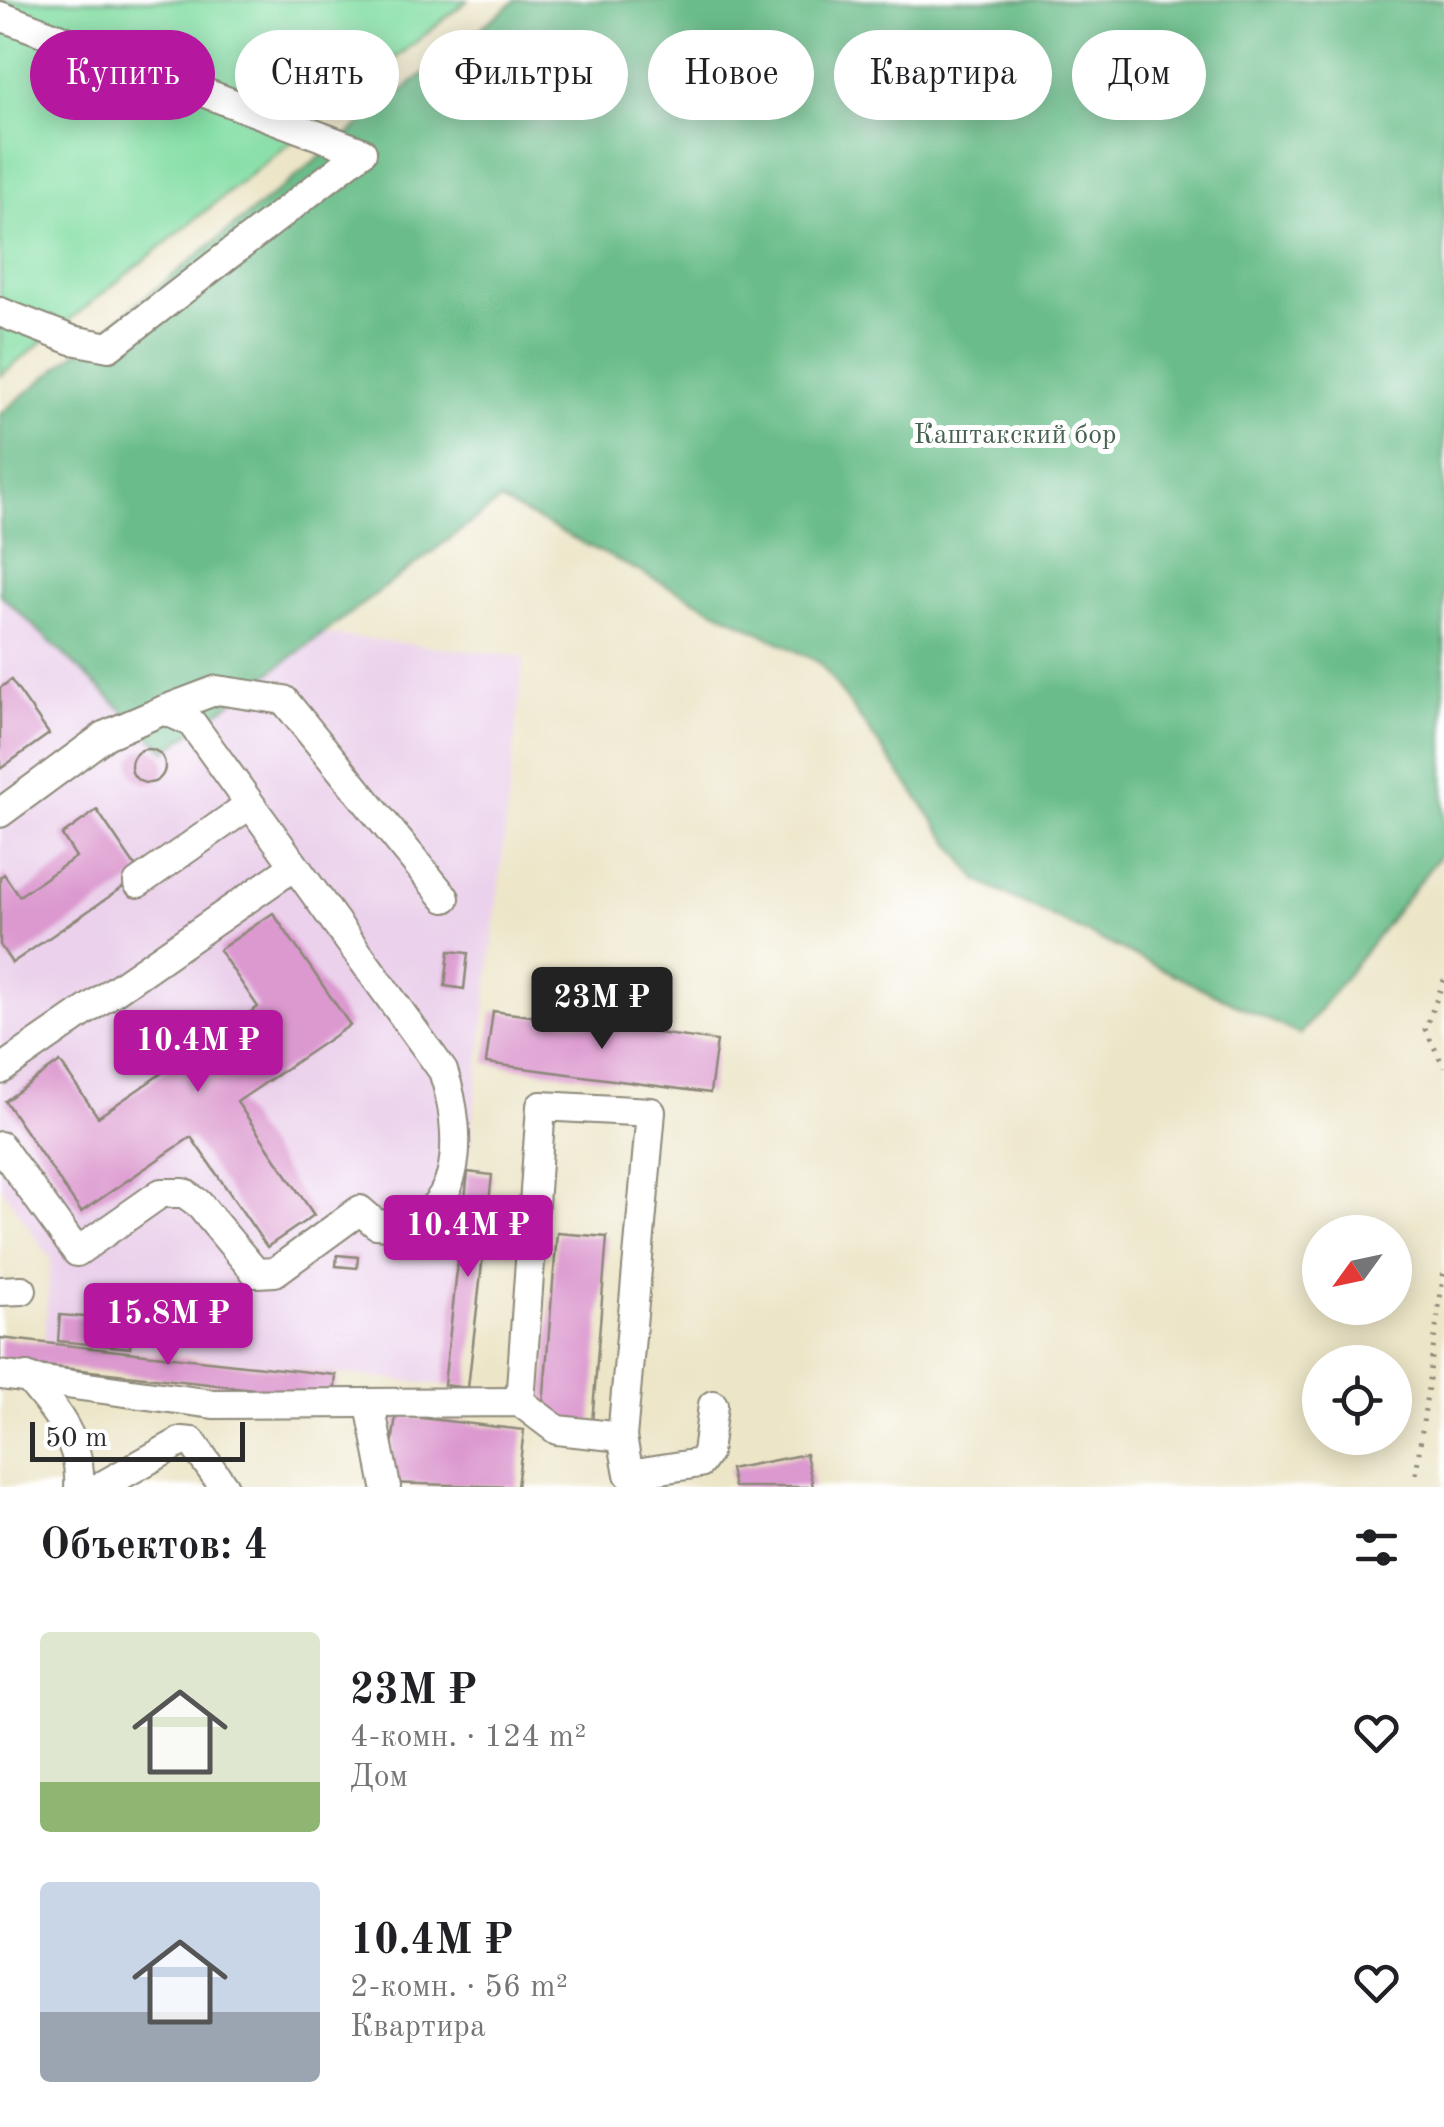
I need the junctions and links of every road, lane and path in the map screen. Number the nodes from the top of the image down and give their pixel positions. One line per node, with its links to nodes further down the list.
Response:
1 (0, 16): 2 (lane)
2 (0, 312)
3 (164, 710): 4 (lane); 5 (lane); 8 (lane)
4 (249, 804): 6 (lane); 7 (lane)
5 (0, 812)
6 (293, 867): 11 (lane); 12 (lane)
7 (138, 883)
8 (444, 898)
9 (1444, 980): 10 (path)
10 (1444, 1066)
11 (0, 1070)
12 (0, 1146)
13 (1444, 1270): 19 (path)
14 (13, 1376): 16 (lane); 20 (lane)
15 (520, 1402): 16 (lane); 18 (lane); 18 (lane)
16 (370, 1405): 23 (lane)
17 (713, 1405): 18 (lane)
18 (622, 1437)
19 (1416, 1474)
20 (79, 1487)
21 (100, 1487): 22 (lane)
22 (224, 1487)
23 (386, 1487)

